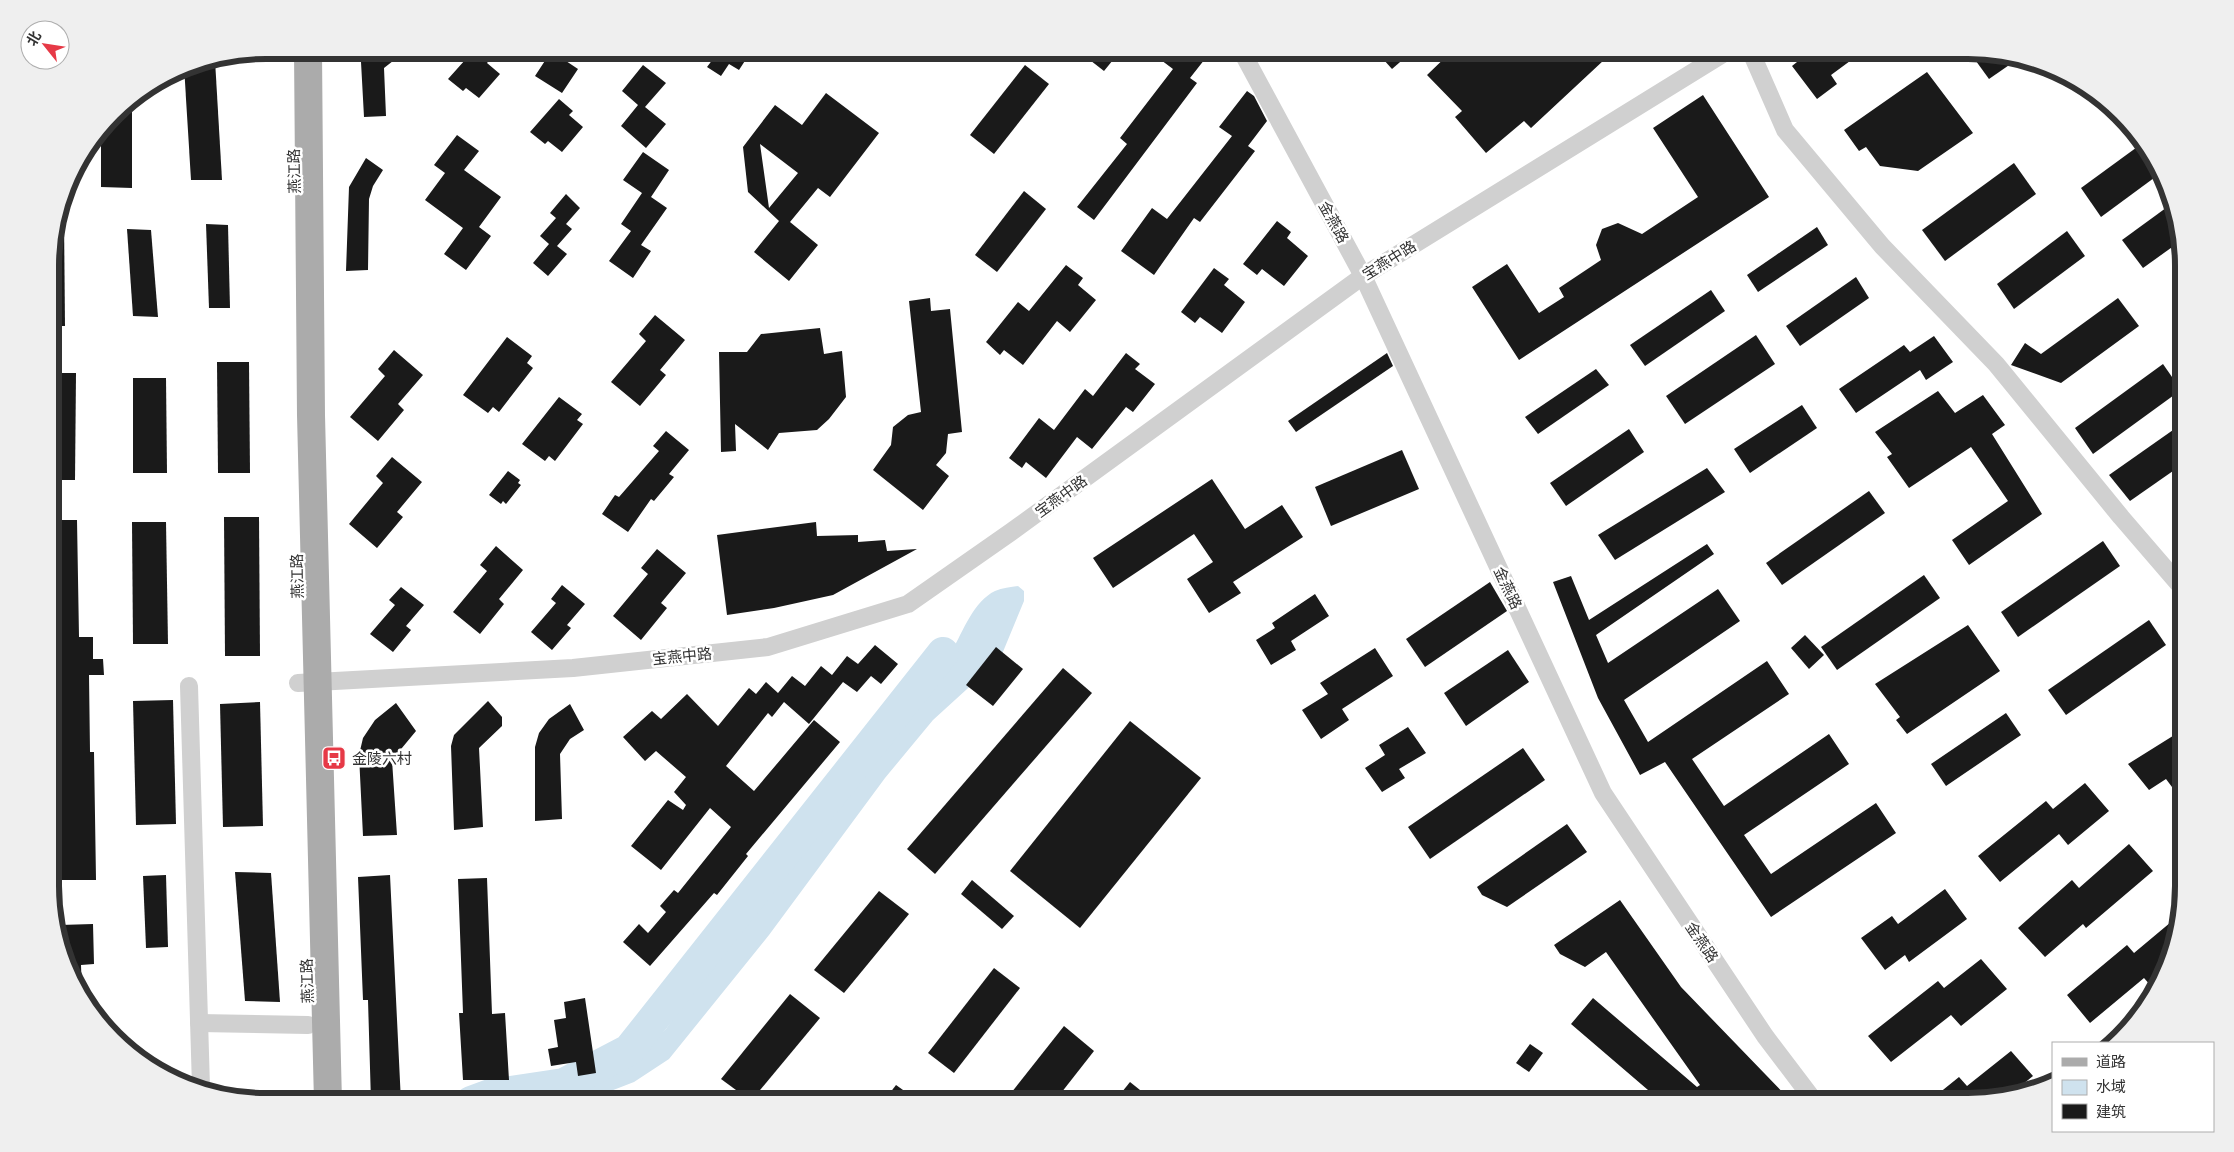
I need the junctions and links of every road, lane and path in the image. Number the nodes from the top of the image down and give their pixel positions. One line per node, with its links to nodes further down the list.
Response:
1 (292, 59): 8 (main road, 燕江路)
2 (308, 59): 8 (main road)
3 (1246, 59): 6 (street, 金燕路)
4 (1714, 59): 6 (street, 宝燕中路)
5 (1754, 59): 7 (street)
6 (1363, 276): 8 (street, 宝燕中路); 15 (street, 金燕路)
7 (2175, 580)
8 (308, 683): 11 (main road, 燕江路); 14 (main road)
9 (189, 686): 10 (street)
10 (199, 1023): 11 (street); 12 (street)
11 (308, 1025): 13 (main road, 燕江路)
12 (201, 1083)
13 (310, 1093)
14 (328, 1093)
15 (1808, 1093)

